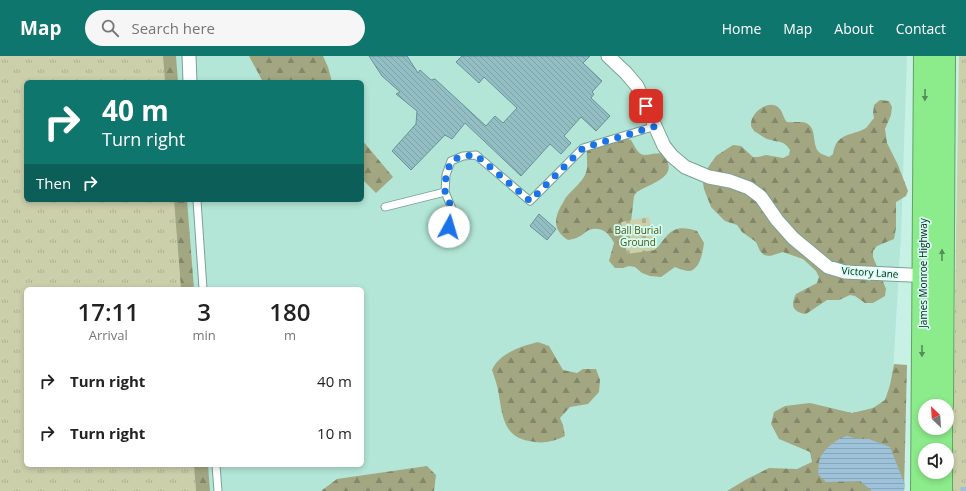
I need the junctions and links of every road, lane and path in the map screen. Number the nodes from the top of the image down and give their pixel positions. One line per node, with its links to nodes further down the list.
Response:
1 (189, 56): 5 (street)
2 (608, 56): 6 (street, Victory Lane)
3 (925, 56): 11 (highway, James Monroe Highway, one-way to 11)
4 (944, 56): 11 (highway, James Monroe Highway, one-way to 4)
5 (190, 80)
6 (656, 126): 7 (lane); 11 (street, Victory Lane)
7 (445, 192): 9 (lane); 10 (lane)
8 (197, 202): 12 (lane)
9 (385, 207)
10 (441, 241)
11 (932, 277): 13 (highway, James Monroe Highway); 17 (highway, James Monroe Highway, one-way to 17)
12 (203, 287)
13 (941, 399)
14 (216, 467): 16 (lane)
15 (941, 479): 18 (highway)
16 (218, 491)
17 (922, 491)
18 (941, 491)

